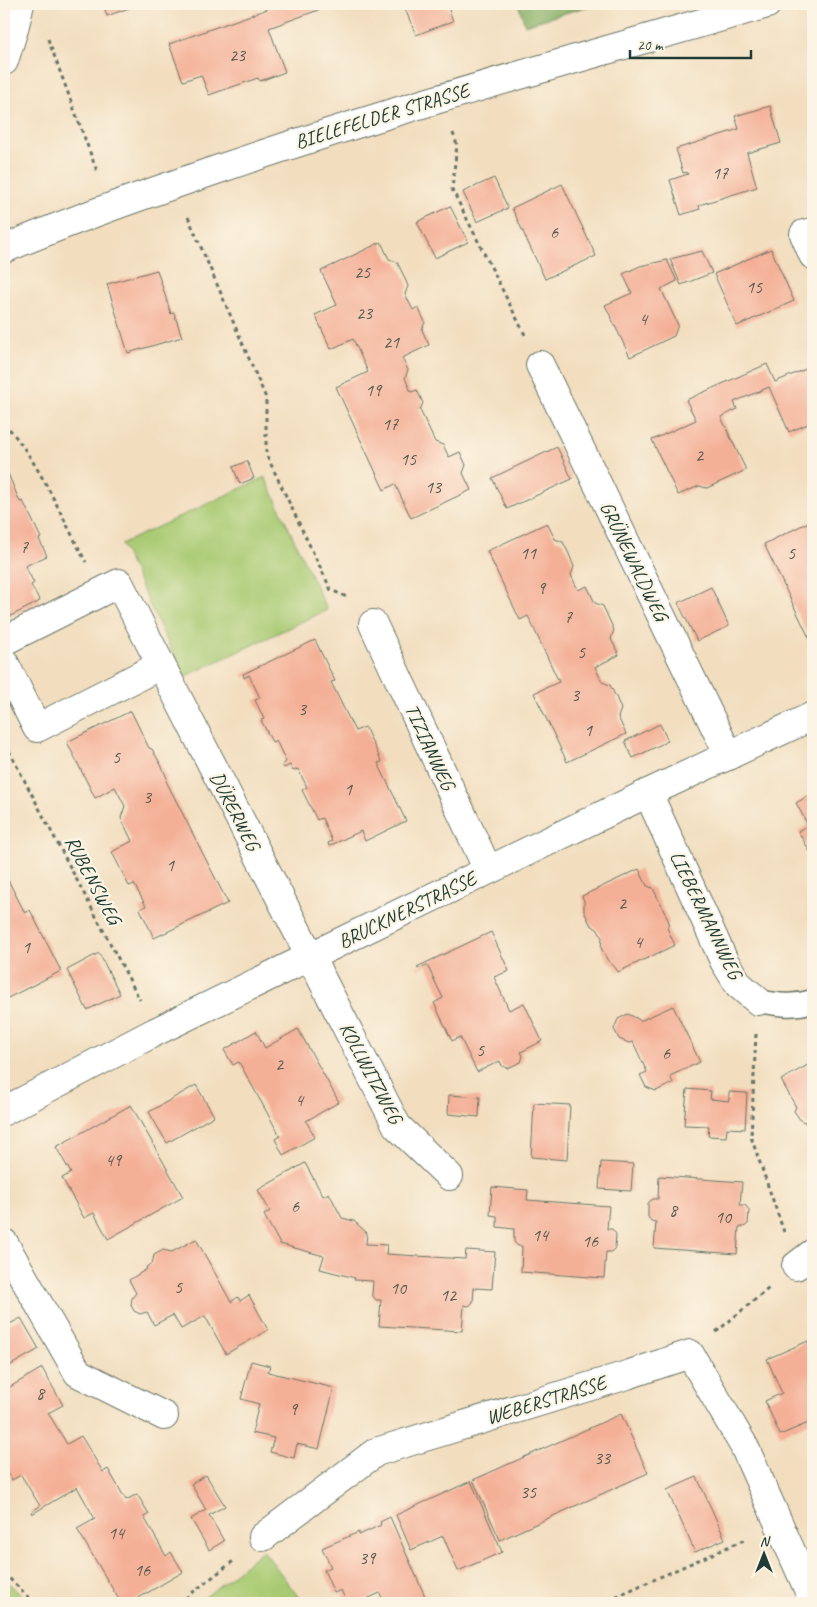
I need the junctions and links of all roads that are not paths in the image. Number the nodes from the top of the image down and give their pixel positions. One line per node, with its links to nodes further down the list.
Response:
1 (20, 4): 3 (street)
2 (768, 4): 5 (street, BIELEFELDER STRASSE)
3 (4, 61)
4 (813, 232): 6 (street)
5 (4, 249)
6 (813, 254)
7 (540, 365): 13 (street, GRÜNEWALDWEG)
8 (373, 624): 15 (street, TIZIANWEG)
9 (4, 641): 11 (street, DÜRERWEG)
10 (4, 662): 11 (street)
11 (161, 666): 16 (street, DÜRERWEG)
12 (813, 716): 13 (street, BRUCKNERSTRASSE)
13 (729, 756): 14 (street, BRUCKNERSTRASSE)
14 (648, 793): 15 (street, BRUCKNERSTRASSE); 17 (street, LIEBERMANNWEG)
15 (488, 870): 16 (street, BRUCKNERSTRASSE)
16 (310, 956): 19 (street, BRUCKNERSTRASSE); 20 (street, KOLLWITZWEG)
17 (758, 1001): 18 (lane)
18 (813, 1001)
19 (4, 1111)
20 (449, 1176)
21 (4, 1243): 22 (street)
22 (164, 1416)
23 (263, 1537): 24 (street, WEBERSTRASSE)
24 (813, 1600)

